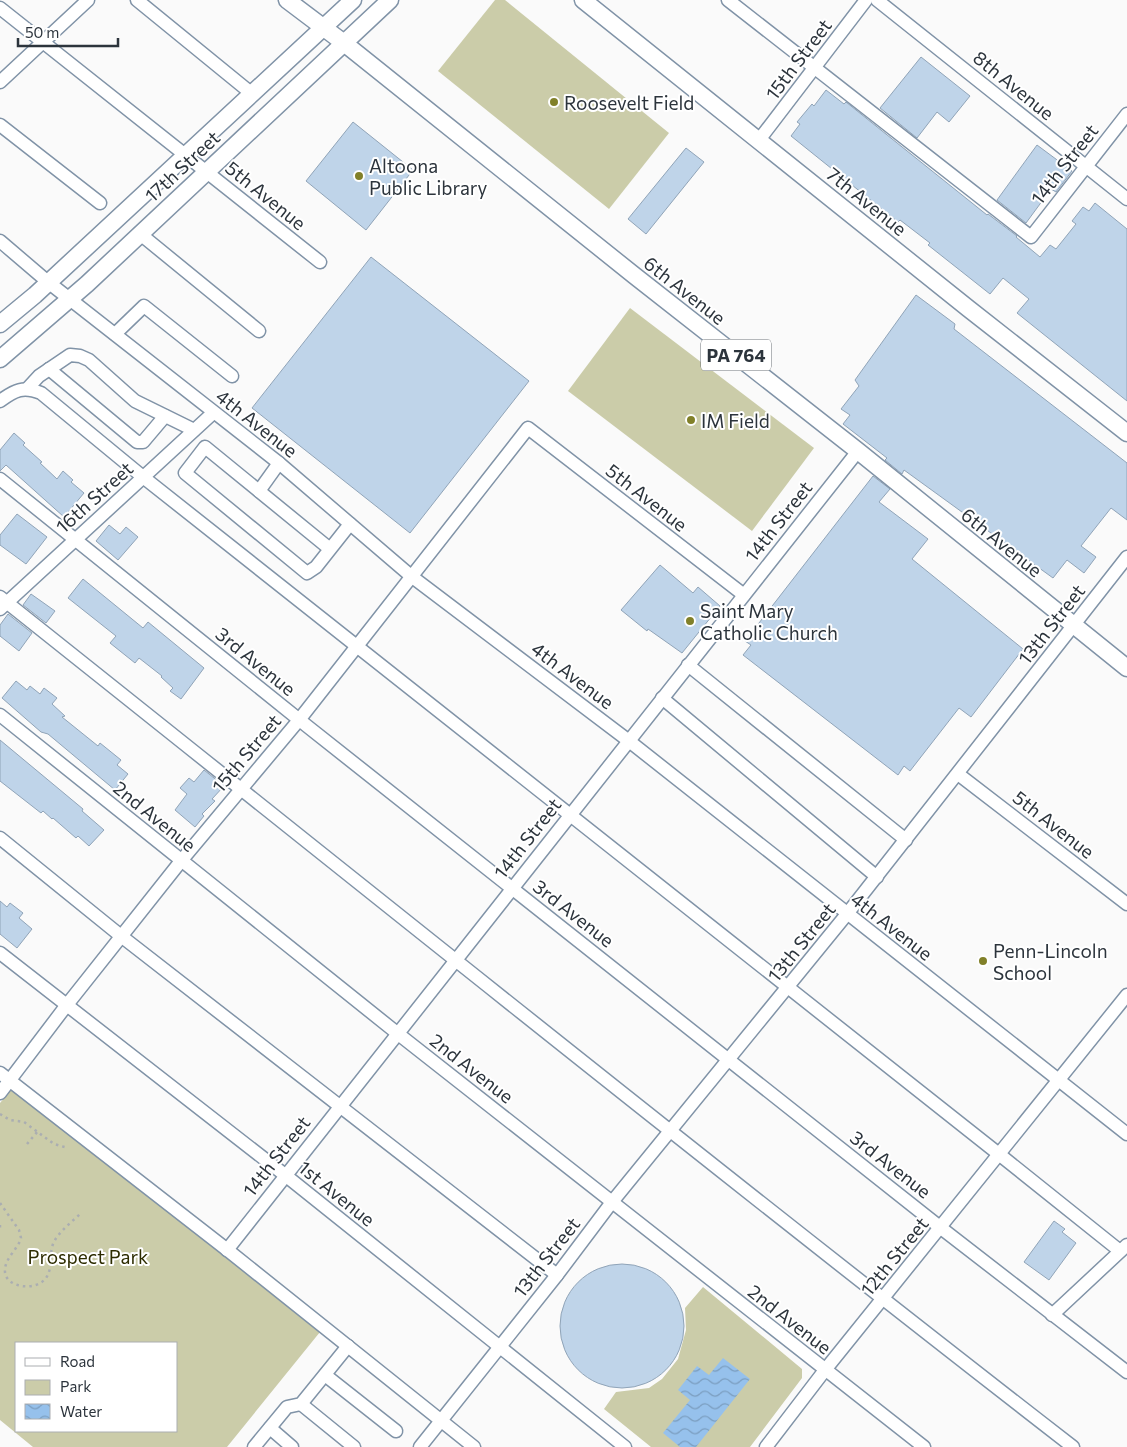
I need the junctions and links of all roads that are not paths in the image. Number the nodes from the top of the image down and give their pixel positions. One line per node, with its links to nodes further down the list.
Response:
1 (88, 0): 12 (street)
2 (136, 0): 16 (street)
3 (287, 0): 11 (main road, 6th Avenue / PA 764)
4 (353, 0): 11 (main road, 17th Street)
5 (390, 0): 13 (main road, 17th Street)
6 (584, 0): 19 (main road, 7th Avenue)
7 (728, 0): 14 (street)
8 (866, 0): 14 (street, 15th Street)
9 (877, 0): 21 (street, 8th Avenue)
10 (0, 8): 12 (street, 5th Avenue)
11 (322, 28): 13 (main road, 6th Avenue / PA 764); 16 (main road, 17th Street)
12 (42, 42): 15 (street); 20 (street, 5th Avenue)
13 (344, 43): 22 (main road, 17th Street); 43 (main road, 6th Avenue / PA 764)
14 (814, 68): 19 (street, 15th Street); 21 (street, 14th Street)
15 (0, 82)
16 (251, 93): 20 (main road, 17th Street)
17 (1127, 114): 21 (street, 14th Street)
18 (0, 125): 24 (street)
19 (759, 140): 42 (main road, 7th Avenue)
20 (185, 155): 22 (street, 5th Avenue); 28 (main road, 17th Street)
21 (1086, 167): 23 (street, 8th Avenue)
22 (206, 171): 25 (main road, 17th Street); 27 (street, 5th Avenue)
23 (1127, 200)
24 (100, 203)
25 (139, 233): 29 (main road, 17th Street); 31 (street)
26 (0, 242): 28 (street, 4th Avenue)
27 (320, 262)
28 (48, 282): 29 (street, 4th Avenue); 30 (main road, 17th Street)
29 (69, 298): 32 (street, 4th Avenue); 33 (main road, 17th Street)
30 (0, 324)
31 (259, 331)
32 (115, 334): 35 (street); 38 (street, 4th Avenue)
33 (0, 359)
34 (49, 370): 36 (street); 39 (street); 39 (street)
35 (232, 376)
36 (26, 388): 37 (street); 45 (street)
37 (0, 402)
38 (213, 413): 41 (street, 16th Street); 44 (street, 4th Avenue)
39 (165, 416): 41 (street)
40 (528, 428): 52 (street, 15th Street); 53 (street, 5th Avenue)
41 (194, 430): 45 (street, 16th Street)
42 (1127, 433)
43 (858, 450): 53 (street, 14th Street); 55 (main road, 6th Avenue / PA 764)
44 (279, 463): 47 (street); 48 (street, 4th Avenue)
45 (143, 477): 49 (street, 16th Street); 56 (street)
46 (0, 480): 49 (street, 3rd Avenue)
47 (259, 491): 50 (street); 50 (street)
48 (350, 524): 50 (street); 52 (street, 4th Avenue)
49 (75, 539): 54 (street, 16th Street); 61 (street, 3rd Avenue)
50 (330, 549)
51 (1127, 557): 55 (street, 13th Street)
52 (412, 576): 56 (street, 15th Street); 62 (street, 4th Avenue)
53 (744, 595): 57 (street, 14th Street)
54 (2, 603): 64 (street)
55 (1073, 626): 58 (main road, 6th Avenue / PA 764); 63 (street, 13th Street)
56 (357, 645): 61 (street, 15th Street); 65 (street)
57 (688, 665): 59 (street, 14th Street); 67 (street)
58 (1127, 668)
59 (662, 698): 62 (street, 14th Street); 69 (street)
60 (0, 716): 68 (street, 2nd Avenue)
61 (298, 720): 64 (street, 15th Street); 70 (street, 3rd Avenue)
62 (628, 741): 65 (street, 14th Street); 72 (street, 4th Avenue)
63 (958, 774): 67 (street, 13th Street); 71 (street, 5th Avenue)
64 (241, 789): 68 (street, 15th Street); 75 (street)
65 (570, 815): 70 (street, 14th Street); 76 (street)
66 (0, 838): 73 (street)
67 (906, 840): 69 (street, 13th Street)
68 (181, 861): 73 (street, 15th Street); 79 (street, 2nd Avenue)
69 (877, 877): 72 (street, 13th Street)
70 (512, 888): 75 (street, 14th Street); 80 (street, 3rd Avenue)
71 (1127, 904)
72 (847, 914): 76 (street, 13th Street); 82 (street, 4th Avenue)
73 (121, 936): 78 (street, 15th Street); 84 (street)
74 (0, 953): 78 (street, 1st Avenue)
75 (455, 961): 79 (street, 14th Street); 85 (street)
76 (788, 987): 80 (street, 13th Street); 87 (street)
77 (1127, 995): 82 (street, 12th Street)
78 (66, 1006): 81 (street, 15th Street); 88 (street, 1st Avenue)
79 (397, 1033): 84 (street, 14th Street); 89 (street, 2nd Avenue)
80 (728, 1059): 85 (street, 13th Street); 90 (street, 3rd Avenue)
81 (5, 1076): 83 (street, 15th Street); 92 (street)
82 (1058, 1081): 86 (street, 4th Avenue); 87 (street, 12th Street)
83 (0, 1092)
84 (340, 1106): 88 (street, 14th Street); 93 (street)
85 (670, 1130): 89 (street, 13th Street); 94 (street)
86 (1127, 1134)
87 (1000, 1154): 90 (street, 12th Street); 91 (street)
88 (285, 1176): 92 (street, 14th Street); 97 (street, 1st Avenue)
89 (612, 1202): 93 (street, 13th Street); 99 (street, 2nd Avenue)
90 (941, 1228): 94 (street, 12th Street); 95 (street, 3rd Avenue)
91 (1123, 1248): 95 (street)
92 (227, 1250): 96 (street)
93 (557, 1275): 97 (street, 13th Street)
94 (883, 1300): 99 (street, 12th Street); 113 (street)
95 (1052, 1315): 98 (street, 3rd Avenue)
96 (348, 1346): 100 (street); 102 (street)
97 (499, 1347): 102 (street, 13th Street); 111 (street, 1st Avenue)
98 (1124, 1366)
99 (825, 1370): 105 (street, 12th Street); 112 (street, 2nd Avenue)
100 (325, 1375): 101 (street); 104 (street)
101 (301, 1404): 103 (street); 108 (street)
102 (441, 1421): 109 (street, 13th Street); 110 (street)
103 (270, 1428): 106 (street); 107 (street)
104 (396, 1431)
105 (773, 1445)
106 (254, 1447)
107 (292, 1447)
108 (354, 1447)
109 (420, 1447)
110 (474, 1447)
111 (625, 1447)
112 (924, 1447)
113 (1072, 1447)

